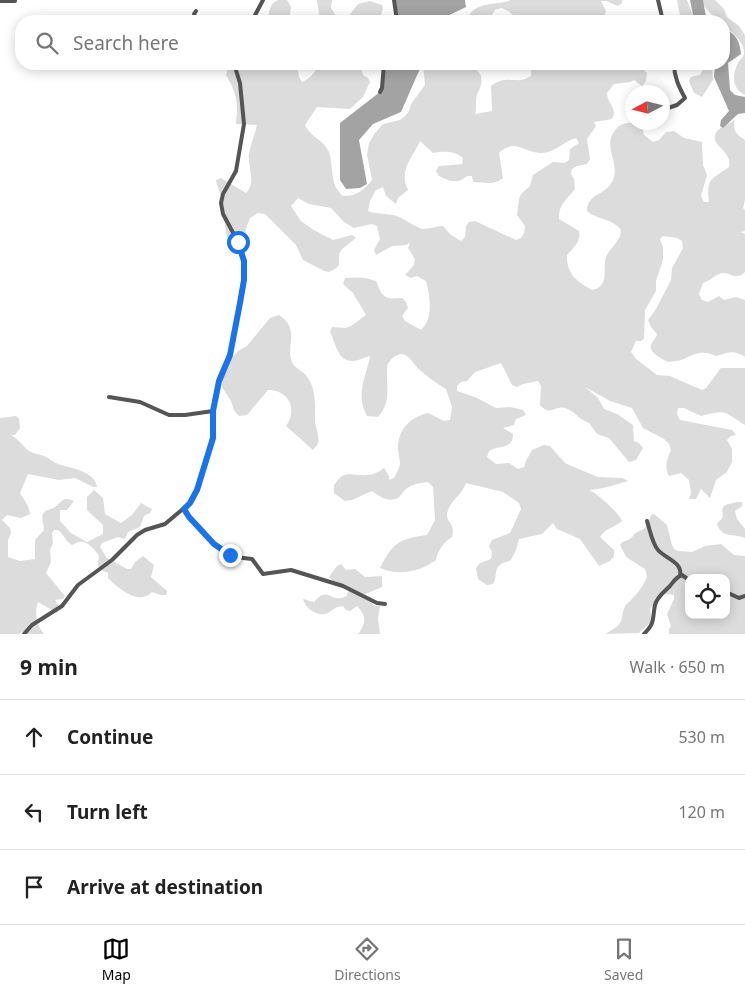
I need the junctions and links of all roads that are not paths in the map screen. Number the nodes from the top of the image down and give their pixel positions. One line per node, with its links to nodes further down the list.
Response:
1 (0, 0): 5 (street)
2 (263, 0): 8 (street)
3 (394, 0): 9 (street)
4 (658, 0): 10 (street)
5 (15, 1)
6 (196, 11): 7 (street)
7 (194, 15)
8 (255, 15)
9 (396, 15)
10 (662, 15)
11 (236, 70): 17 (street)
12 (384, 70): 14 (street)
13 (674, 70): 15 (street)
14 (380, 92)
15 (670, 107)
16 (109, 397): 17 (street)
17 (213, 411): 18 (street)
18 (184, 509): 24 (street); 25 (street)
19 (647, 521): 20 (street)
20 (680, 576): 21 (street); 26 (street)
21 (685, 577)
22 (730, 594): 23 (street)
23 (745, 596)
24 (385, 604)
25 (24, 634)
26 (644, 634)

